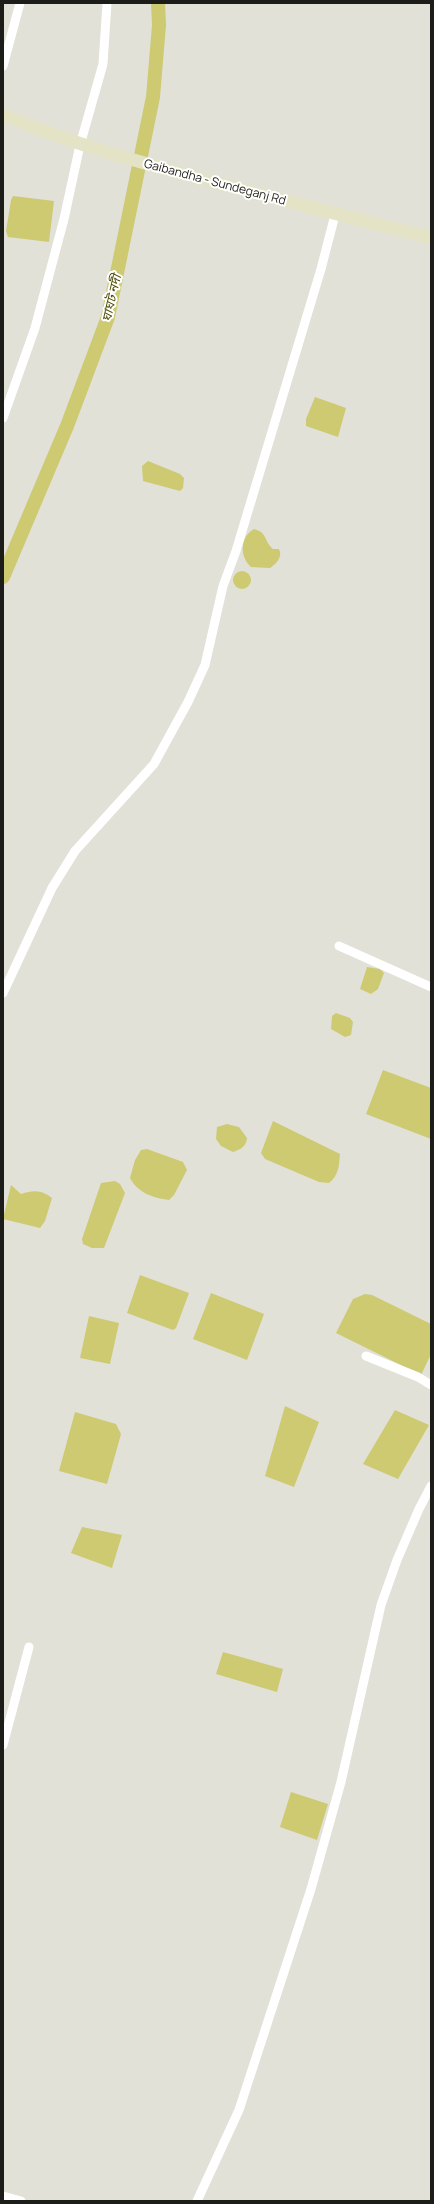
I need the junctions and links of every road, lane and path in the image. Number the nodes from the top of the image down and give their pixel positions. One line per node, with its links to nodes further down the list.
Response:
1 (20, 3): 3 (street)
2 (107, 3): 5 (street)
3 (3, 66)
4 (3, 115): 5 (main road, Gaibandha - Sundeganj Rd)
5 (80, 145): 6 (main road, Gaibandha - Sundeganj Rd); 8 (street)
6 (335, 215): 7 (main road, Gaibandha - Sundeganj Rd); 11 (street)
7 (431, 238)
8 (3, 418)
9 (338, 946): 10 (street)
10 (431, 987)
11 (3, 993)
12 (366, 1356): 13 (street)
13 (431, 1385)
14 (431, 1486): 19 (street)
15 (29, 1647): 16 (street)
16 (3, 1744)
17 (3, 2196): 18 (street)
18 (21, 2201)
19 (198, 2201)

